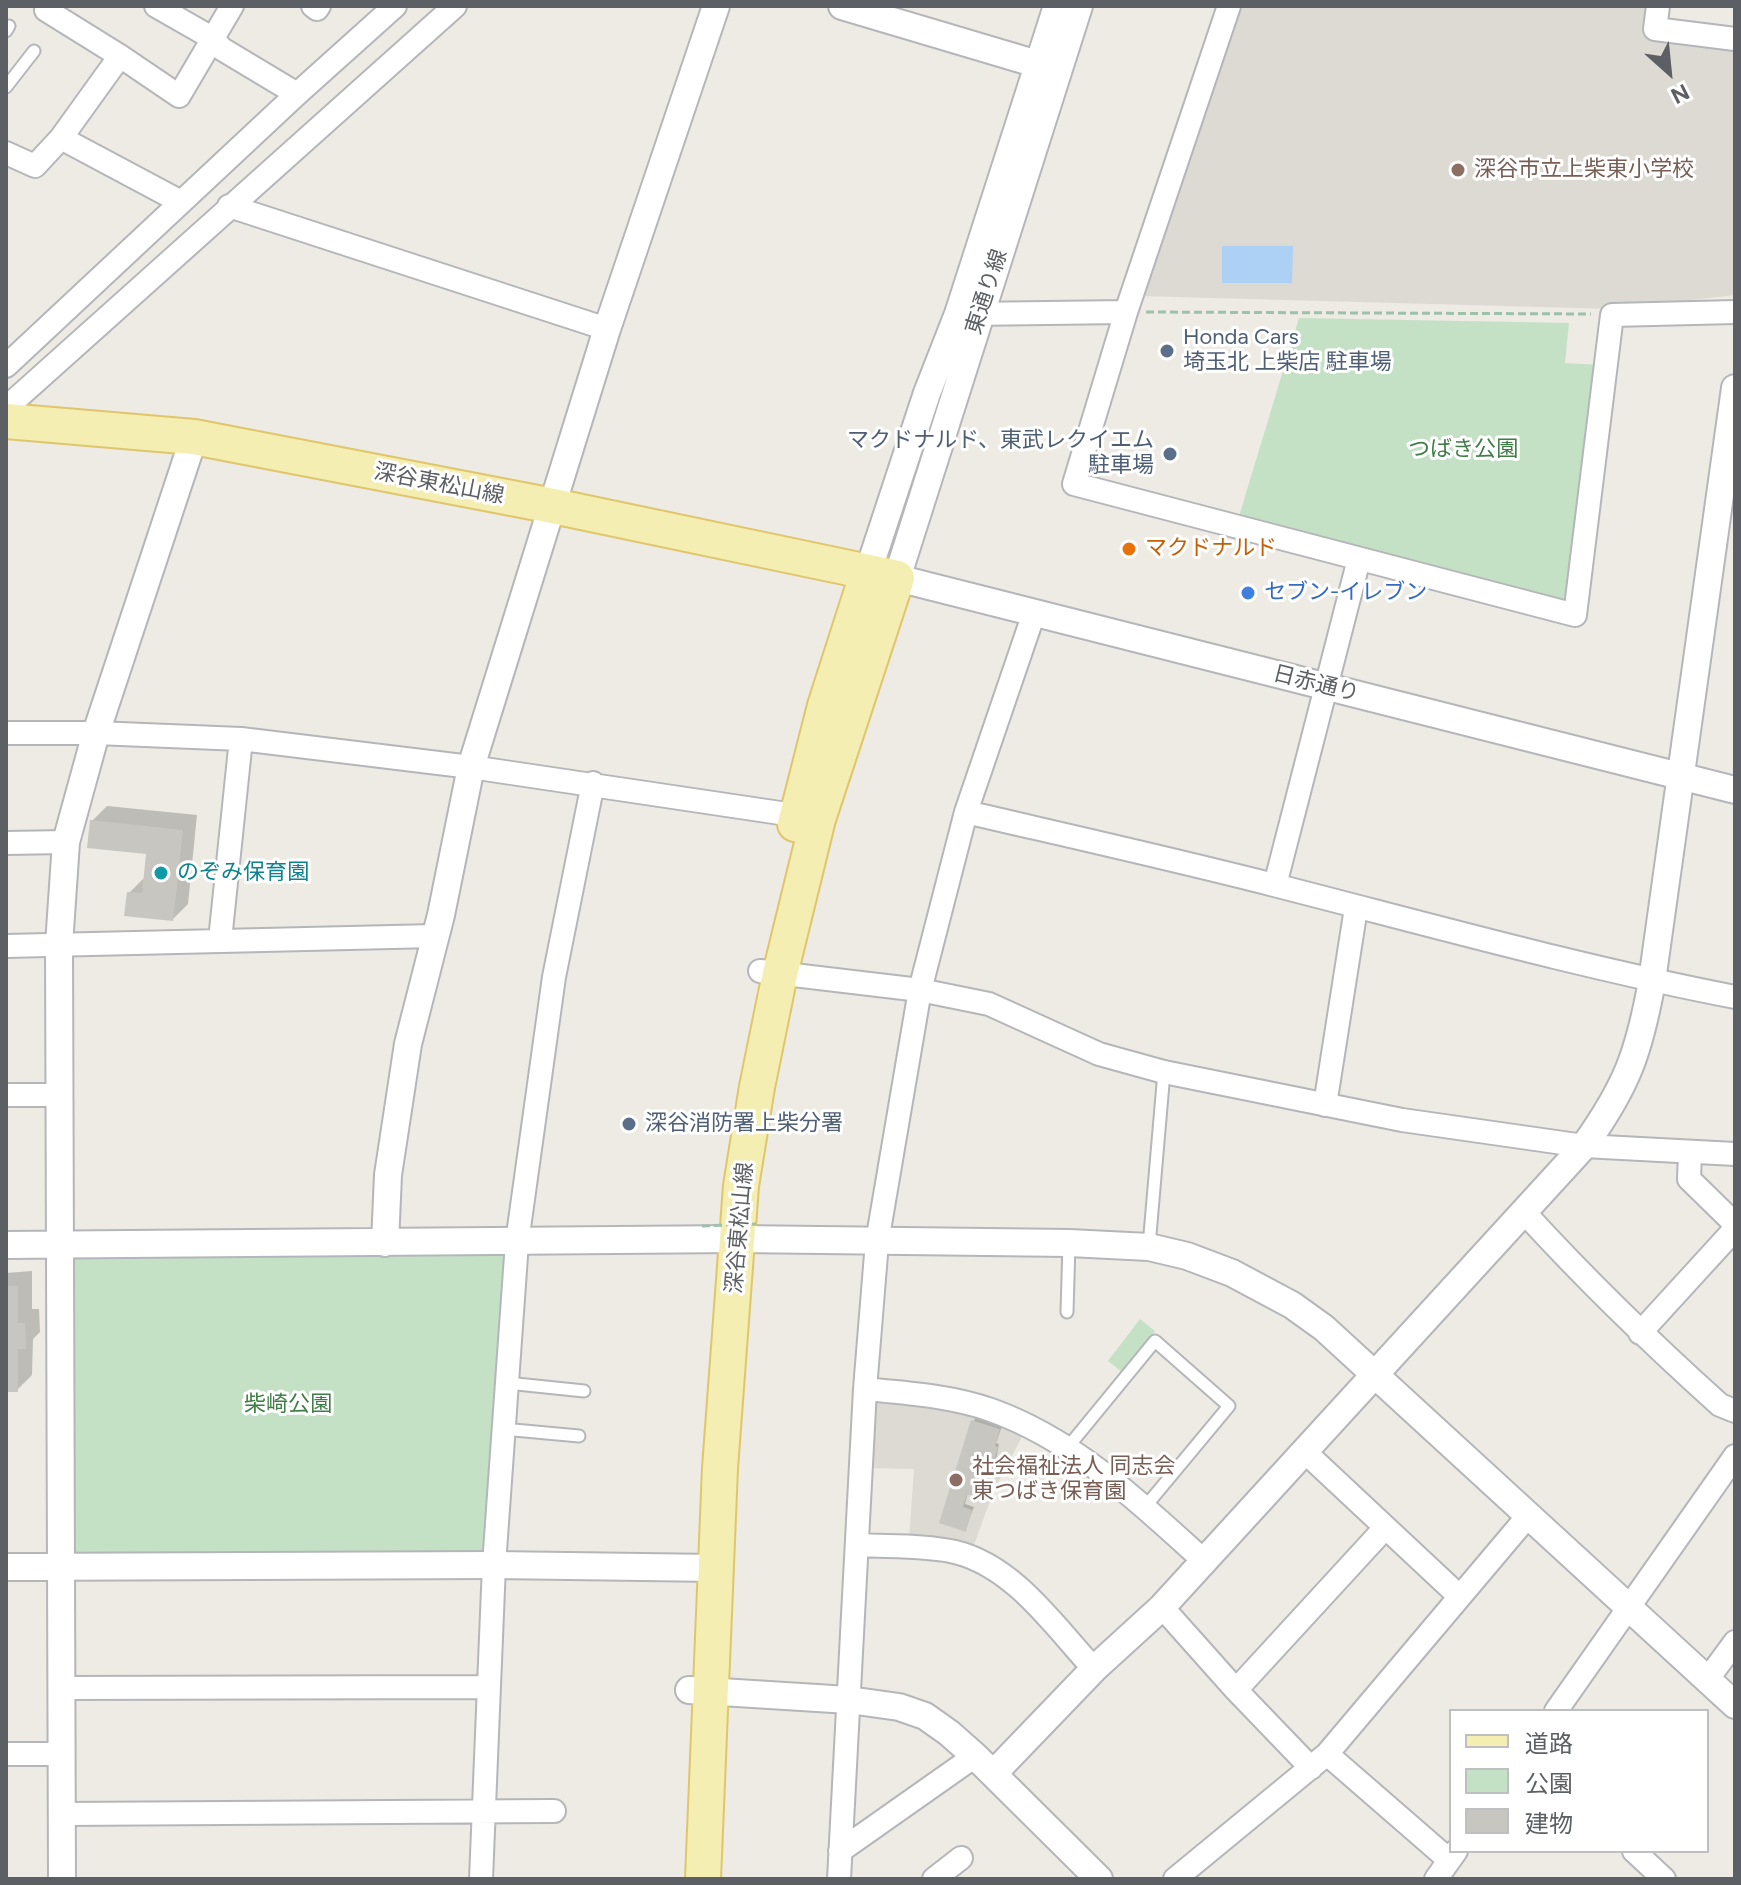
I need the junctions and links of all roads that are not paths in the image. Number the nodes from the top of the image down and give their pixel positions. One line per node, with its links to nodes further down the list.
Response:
1 (48, 6): 17 (street)
2 (156, 6): 14 (street)
3 (232, 6): 14 (street)
4 (313, 6): 5 (street)
5 (319, 6)
6 (395, 6): 20 (street)
7 (455, 6): 24 (street)
8 (716, 6): 28 (street)
9 (842, 6): 18 (street)
10 (1057, 6): 18 (street, 東通り線)
11 (1079, 6): 18 (street, 東通り線)
12 (1229, 6): 25 (street)
13 (1658, 6): 15 (street)
14 (212, 38): 17 (street); 20 (street)
15 (1735, 39)
16 (34, 51): 19 (lane)
17 (120, 56): 21 (street)
18 (1048, 67): 27 (street, 東通り線)
19 (6, 87)
20 (297, 94): 23 (street)
21 (61, 138): 22 (street); 23 (street)
22 (6, 153)
23 (181, 202): 29 (street)
24 (229, 206): 28 (street); 31 (street)
25 (1126, 312): 27 (street); 35 (street)
26 (1735, 312): 35 (street)
27 (969, 314): 36 (street, 東通り線)
28 (607, 329): 34 (street)
29 (6, 366)
30 (1735, 388): 43 (street)
31 (6, 408)
32 (6, 421): 33 (main road, 深谷東松山線)
33 (194, 437): 34 (main road, 深谷東松山線); 40 (street)
34 (553, 506): 36 (main road, 深谷東松山線); 42 (street)
35 (1359, 559): 38 (street)
36 (883, 575): 37 (street, 日赤通り); 47 (main road, 深谷東松山線)
37 (1034, 613): 38 (street, 日赤通り); 46 (street)
38 (1328, 687): 43 (street, 日赤通り); 50 (street)
39 (6, 733): 40 (street)
40 (96, 733): 41 (street); 48 (street)
41 (241, 739): 42 (street); 53 (street)
42 (471, 767): 44 (street); 52 (street)
43 (1681, 777): 45 (street, 日赤通り); 57 (street)
44 (593, 783): 47 (street); 70 (street)
45 (1735, 790)
46 (966, 812): 50 (street); 58 (street)
47 (808, 817): 56 (main road, 深谷東松山線)
48 (66, 842): 49 (street); 54 (street)
49 (6, 843)
50 (1275, 885): 51 (street)
51 (1356, 908): 57 (street); 63 (street)
52 (435, 936): 53 (street); 72 (street)
53 (220, 940): 54 (street)
54 (59, 945): 55 (street); 62 (street)
55 (6, 946)
56 (770, 973): 58 (street); 69 (main road, 深谷東松山線)
57 (1652, 981): 59 (street); 64 (street)
58 (920, 990): 60 (street); 71 (street)
59 (1735, 997)
60 (1164, 1072): 63 (street); 76 (lane)
61 (6, 1095): 62 (street)
62 (59, 1095): 75 (street)
63 (1325, 1105): 64 (street)
64 (1584, 1146): 65 (street); 67 (street)
65 (1690, 1152): 66 (street); 68 (street)
66 (1735, 1154)
67 (1524, 1212): 78 (street); 79 (street)
68 (1735, 1227): 78 (street)
69 (728, 1232): 70 (street); 71 (street); 97 (main road, 深谷東松山線)
70 (517, 1242): 72 (street); 80 (street)
71 (877, 1242): 73 (street); 81 (street)
72 (385, 1243): 75 (street)
73 (1069, 1243): 76 (street); 77 (lane)
74 (6, 1245): 75 (street)
75 (60, 1245): 96 (street)
76 (1149, 1247): 79 (street)
77 (1067, 1312)
78 (1640, 1333): 83 (street)
79 (1374, 1373): 87 (street); 90 (street)
80 (507, 1383): 82 (lane); 84 (street)
81 (865, 1389): 86 (street); 92 (street)
82 (584, 1391)
83 (1735, 1411)
84 (503, 1429): 85 (lane); 94 (street)
85 (579, 1436)
86 (1068, 1447): 89 (street); 89 (lane)
87 (1304, 1451): 91 (street); 93 (street)
88 (1735, 1456): 100 (street)
89 (1145, 1507): 93 (street)
90 (1528, 1516): 98 (street); 100 (street)
91 (1384, 1529): 98 (street); 106 (street)
92 (857, 1545): 102 (street); 108 (street)
93 (1204, 1561): 99 (street)
94 (494, 1565): 96 (street); 97 (street); 104 (street)
95 (6, 1567): 96 (street)
96 (61, 1567): 105 (street)
97 (705, 1568): 107 (main road, 深谷東松山線)
98 (1459, 1596): 113 (street)
99 (1162, 1607): 102 (street); 106 (street)
100 (1627, 1608): 103 (street); 110 (street)
101 (1735, 1642): 103 (street)
102 (1094, 1669): 114 (street)
103 (1707, 1680): 109 (street)
104 (487, 1687): 105 (street); 115 (street)
105 (61, 1688): 112 (street)
106 (1236, 1690): 113 (street)
107 (699, 1691): 108 (street); 125 (main road, 深谷東松山線); 126 (main road, 深谷東松山線)
108 (849, 1700): 114 (street); 118 (street)
109 (1735, 1705)
110 (1557, 1709)
111 (6, 1754): 112 (street)
112 (62, 1754): 117 (street)
113 (1319, 1761): 120 (street); 130 (street)
114 (984, 1765): 118 (street); 129 (street)
115 (482, 1811): 116 (street); 117 (street); 124 (street)
116 (554, 1811)
117 (62, 1814): 123 (street)
118 (840, 1851): 127 (street)
119 (1636, 1853): 122 (street)
120 (1452, 1856): 131 (street)
121 (961, 1858): 128 (street)
122 (1654, 1876)
123 (62, 1879)
124 (481, 1879)
125 (680, 1879)
126 (703, 1879)
127 (839, 1879)
128 (934, 1879)
129 (1099, 1879)
130 (1175, 1879)
131 (1436, 1879)

